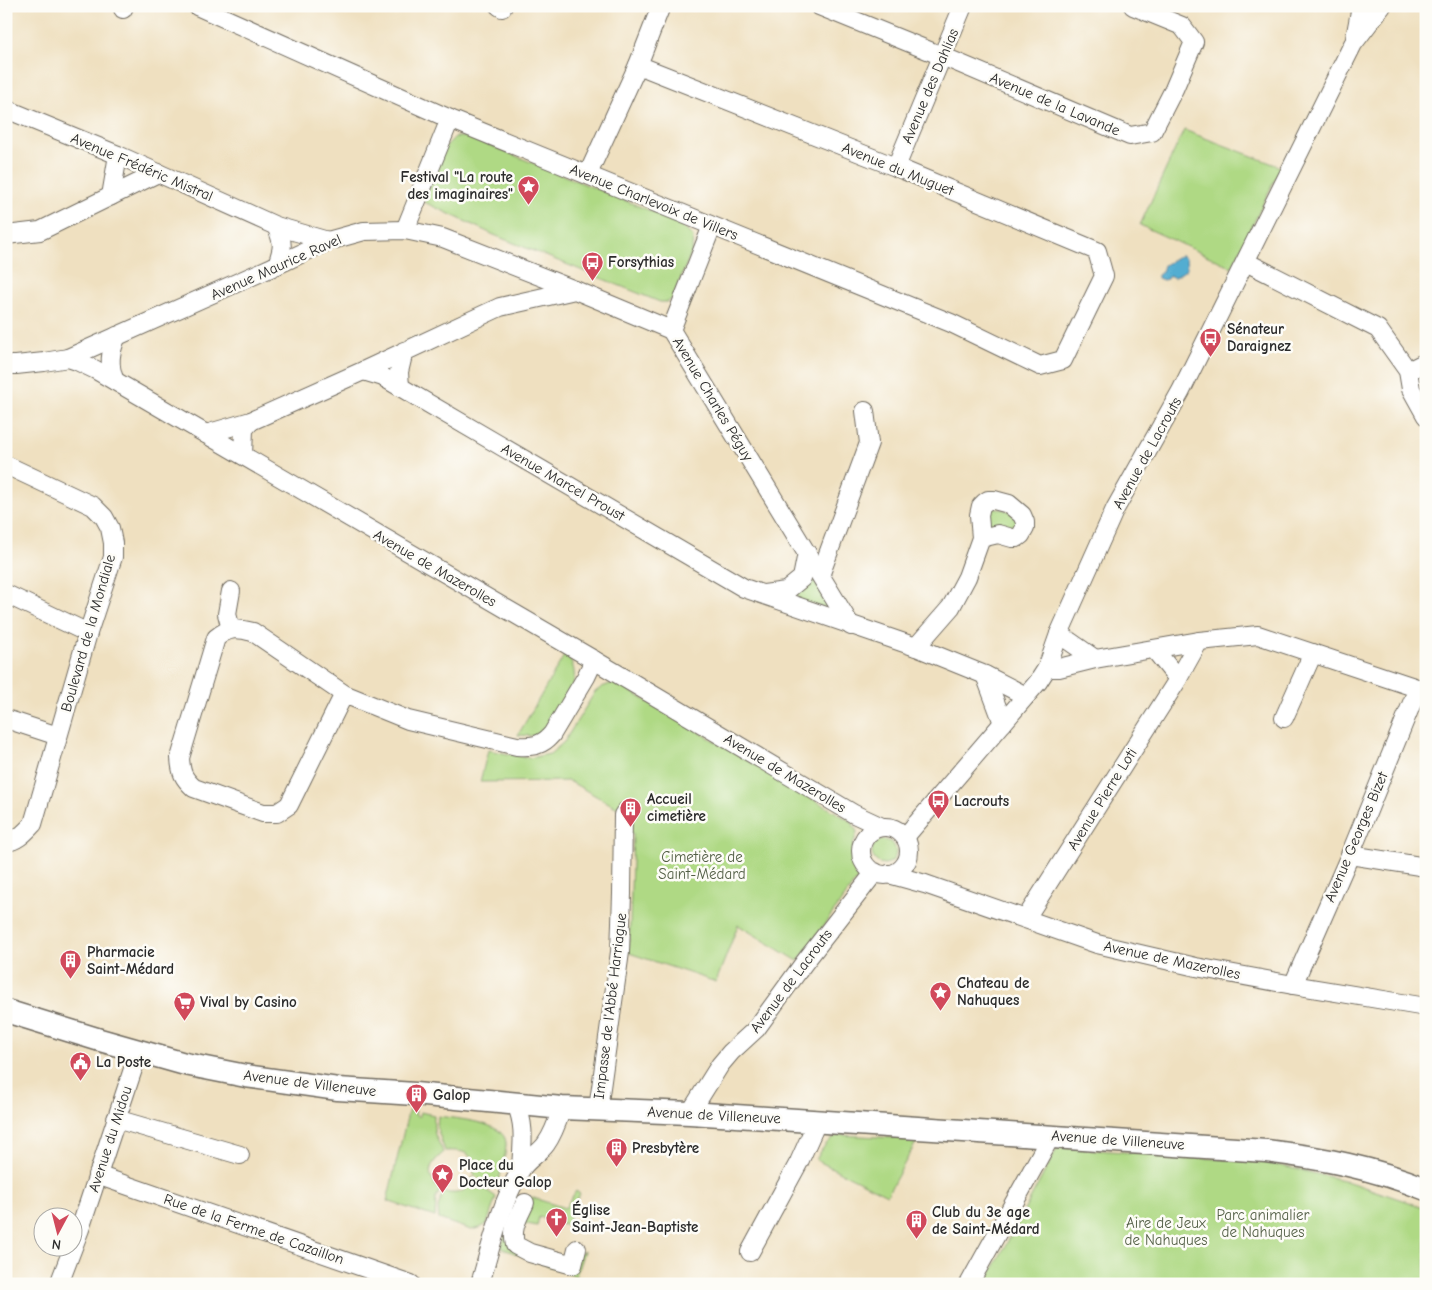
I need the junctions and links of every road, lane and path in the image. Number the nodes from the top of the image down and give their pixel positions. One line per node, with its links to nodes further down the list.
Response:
1 (197, 6): 14 (street, Avenue Charlevoix de Villers)
2 (499, 6): 3 (street)
3 (503, 6)
4 (661, 6): 12 (street)
5 (819, 6): 11 (street)
6 (963, 6): 11 (street, Avenue des Dahlias)
7 (1133, 6): 11 (street, Avenue de la Lavande)
8 (1361, 6): 10 (street, Avenue de Lacrouts)
9 (1382, 6): 10 (street, Avenue de Lacrouts)
10 (1353, 44): 25 (street, Avenue de Lacrouts)
11 (942, 56): 16 (street, Avenue des Dahlias)
12 (638, 65): 16 (street, Avenue du Muguet); 18 (street)
13 (6, 110): 15 (street, Avenue Frédéric Mistral)
14 (450, 119): 18 (street, Avenue Charlevoix de Villers); 22 (street)
15 (118, 155): 17 (street, Avenue Frédéric Mistral); 19 (street)
16 (896, 166): 28 (street, Avenue du Muguet)
17 (158, 173): 19 (street); 20 (street, Avenue Frédéric Mistral)
18 (588, 174): 21 (street, Avenue Charlevoix de Villers)
19 (111, 196): 23 (street)
20 (276, 226): 24 (street, Avenue Frédéric Mistral); 26 (street)
21 (712, 226): 28 (street, Avenue Charlevoix de Villers); 29 (street)
22 (404, 230): 24 (street, Avenue Maurice Ravel); 27 (street, Avenue Maurice Ravel)
23 (6, 235)
24 (328, 241): 26 (street, Avenue Maurice Ravel)
25 (1246, 262): 36 (street); 54 (street, Avenue de Lacrouts)
26 (277, 265): 30 (street, Avenue Maurice Ravel)
27 (575, 290): 29 (street, Avenue Charles Péguy); 31 (street)
28 (1086, 312)
29 (671, 330): 46 (street, Avenue Charles Péguy)
30 (117, 336): 32 (street, Avenue Maurice Ravel); 37 (street)
31 (404, 351): 35 (street); 38 (street)
32 (68, 358): 34 (street); 37 (street, Avenue de Mazerolles)
33 (1426, 362): 36 (street)
34 (6, 365)
35 (364, 370): 38 (street, Avenue Marcel Proust); 41 (street)
36 (1408, 371): 40 (street)
37 (114, 381): 42 (street, Avenue de Mazerolles)
38 (400, 387): 50 (street, Avenue Marcel Proust)
39 (866, 411): 47 (street)
40 (1426, 416)
41 (251, 421): 42 (street); 43 (street)
42 (206, 434): 43 (street, Avenue de Mazerolles)
43 (243, 455): 60 (street, Avenue de Mazerolles)
44 (6, 465): 53 (street, Boulevard de la Mondiale)
45 (981, 538): 56 (street)
46 (807, 553): 47 (street, Avenue Charles Péguy); 50 (street)
47 (821, 573): 51 (street, Avenue Charles Péguy)
48 (230, 591): 52 (street)
49 (6, 594): 53 (street)
50 (761, 595): 51 (street, Avenue Marcel Proust)
51 (852, 626): 56 (street, Avenue Marcel Proust)
52 (231, 629): 65 (street); 65 (street)
53 (88, 633): 70 (street, Boulevard de la Mondiale)
54 (1059, 634): 59 (street); 61 (street, Avenue de Lacrouts)
55 (1199, 641): 57 (street); 58 (street); 63 (street, Avenue Pierre Loti)
56 (916, 648): 62 (street, Avenue Marcel Proust)
57 (1154, 649): 59 (street); 63 (street)
58 (1313, 653): 64 (street); 67 (street)
59 (1095, 659): 61 (street)
60 (594, 660): 65 (street); 72 (street, Avenue de Mazerolles)
61 (1046, 668): 66 (street, Avenue de Lacrouts)
62 (985, 675): 66 (street, Avenue Marcel Proust); 69 (street)
63 (1178, 679): 82 (street, Avenue Pierre Loti)
64 (1422, 690): 78 (street, Avenue Georges Bizet)
65 (344, 694)
66 (1026, 696): 69 (street, Avenue de Lacrouts)
67 (1284, 718)
68 (6, 719): 70 (street)
69 (1003, 723): 74 (street, Avenue de Lacrouts)
70 (58, 736): 76 (street, Boulevard de la Mondiale)
71 (625, 812): 89 (street, Impasse de l'Abbé Harriague)
72 (854, 814): 73 (street, Avenue de Mazerolles); 75 (street, Avenue de Mazerolles)
73 (882, 827): 74 (street); 75 (street)
74 (905, 837): 77 (street)
75 (865, 838): 80 (street)
76 (6, 842)
77 (908, 855): 80 (street); 81 (street)
78 (1350, 855): 79 (street); 83 (street, Avenue Georges Bizet)
79 (1426, 867)
80 (882, 873): 81 (street, Avenue de Mazerolles); 90 (street, Avenue de Lacrouts)
81 (925, 884): 82 (street, Avenue de Mazerolles)
82 (1026, 918): 83 (street, Avenue de Mazerolles)
83 (1294, 985): 84 (street, Avenue de Mazerolles)
84 (1426, 1007)
85 (6, 1011): 86 (main road, Avenue de Villeneuve)
86 (139, 1051): 87 (main road, Avenue de Villeneuve); 91 (street, Avenue du Midou)
87 (516, 1104): 88 (main road, Avenue de Villeneuve); 95 (street)
88 (562, 1108): 89 (main road, Avenue de Villeneuve); 95 (street)
89 (598, 1109): 90 (main road, Avenue de Villeneuve)
90 (690, 1113): 92 (main road, Avenue de Villeneuve)
91 (116, 1119): 94 (street); 96 (street, Avenue du Midou)
92 (817, 1122): 93 (main road, Avenue de Villeneuve); 100 (street)
93 (1051, 1136): 97 (main road, Avenue de Villeneuve); 104 (street)
94 (240, 1154)
95 (521, 1169): 103 (street)
96 (97, 1175): 101 (street, Avenue du Midou); 102 (street, Rue de la Ferme de Cazaillon)
97 (1426, 1189)
98 (525, 1203): 99 (street)
99 (577, 1250)
100 (750, 1252)
101 (59, 1284)
102 (411, 1284)
103 (480, 1284)
104 (969, 1284)

